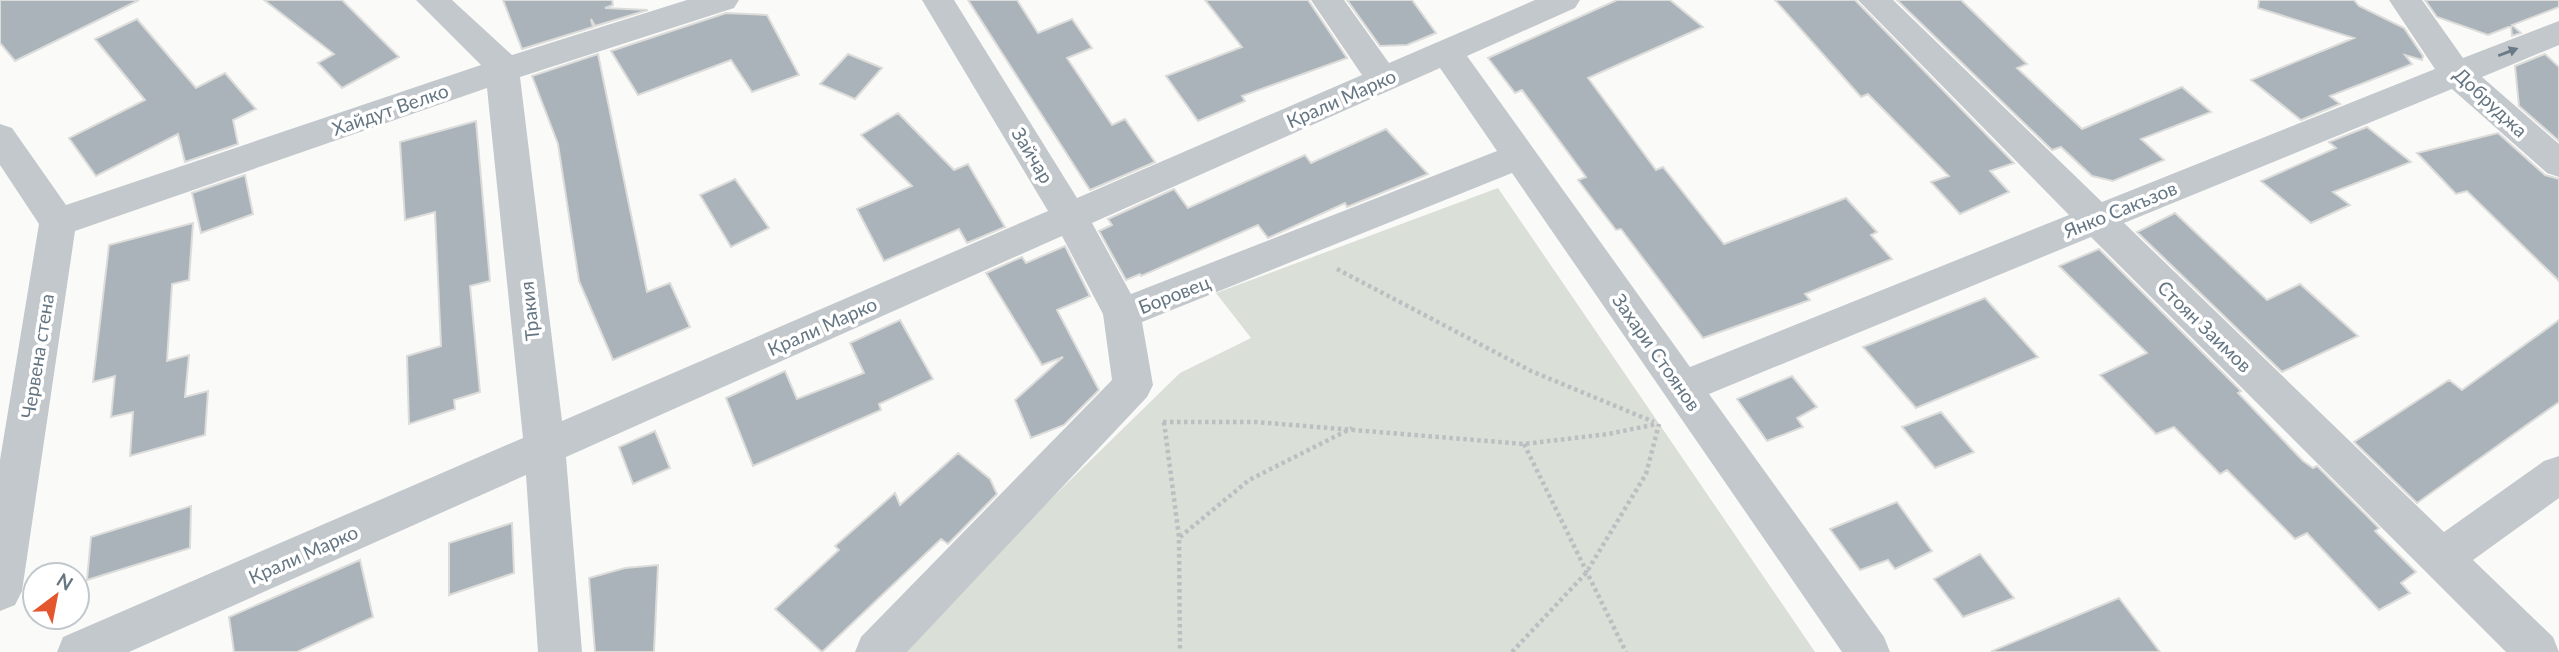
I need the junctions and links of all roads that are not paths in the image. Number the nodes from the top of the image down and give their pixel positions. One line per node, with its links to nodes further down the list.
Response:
1 (432, 0): 10 (street)
2 (723, 0): 10 (street, Хайдут Велко)
3 (938, 0): 16 (street, Зайчар)
4 (1327, 0): 12 (street)
5 (1564, 0): 9 (street, Крали Марко)
6 (1874, 0): 17 (street, Стоян Заимов)
7 (2405, 0): 11 (street, Добруджа)
8 (2559, 32): 11 (street, Янко Сакъзов, one-way to 8)
9 (1446, 52): 12 (street, Крали Марко); 14 (street, Захари Стоянов)
10 (502, 70): 18 (street, Хайдут Велко); 22 (street, Тракия)
11 (2456, 73): 15 (street, Добруджа); 17 (street, Янко Сакъзов)
12 (1383, 79): 16 (street, Крали Марко)
13 (0, 137): 18 (street)
14 (1520, 156): 19 (street, Боровец); 20 (street, Захари Стоянов)
15 (2559, 164)
16 (1070, 217): 19 (street, Зайчар); 22 (street, Крали Марко)
17 (2096, 219): 20 (street, Янко Сакъзов); 24 (street, Стоян Заимов)
18 (58, 222): 21 (street, Червена стена)
19 (1122, 314): 28 (street, Боровец)
20 (1682, 387): 29 (street, Захари Стоянов)
21 (13, 412): 25 (street, Червена стена)
22 (545, 449): 26 (street, Крали Марко); 27 (street, Тракия)
23 (2559, 474): 24 (street)
24 (2442, 558): 30 (street, Стоян Заимов)
25 (0, 591)
26 (79, 652)
27 (560, 652)
28 (877, 652)
29 (1868, 652)
30 (2537, 652)

